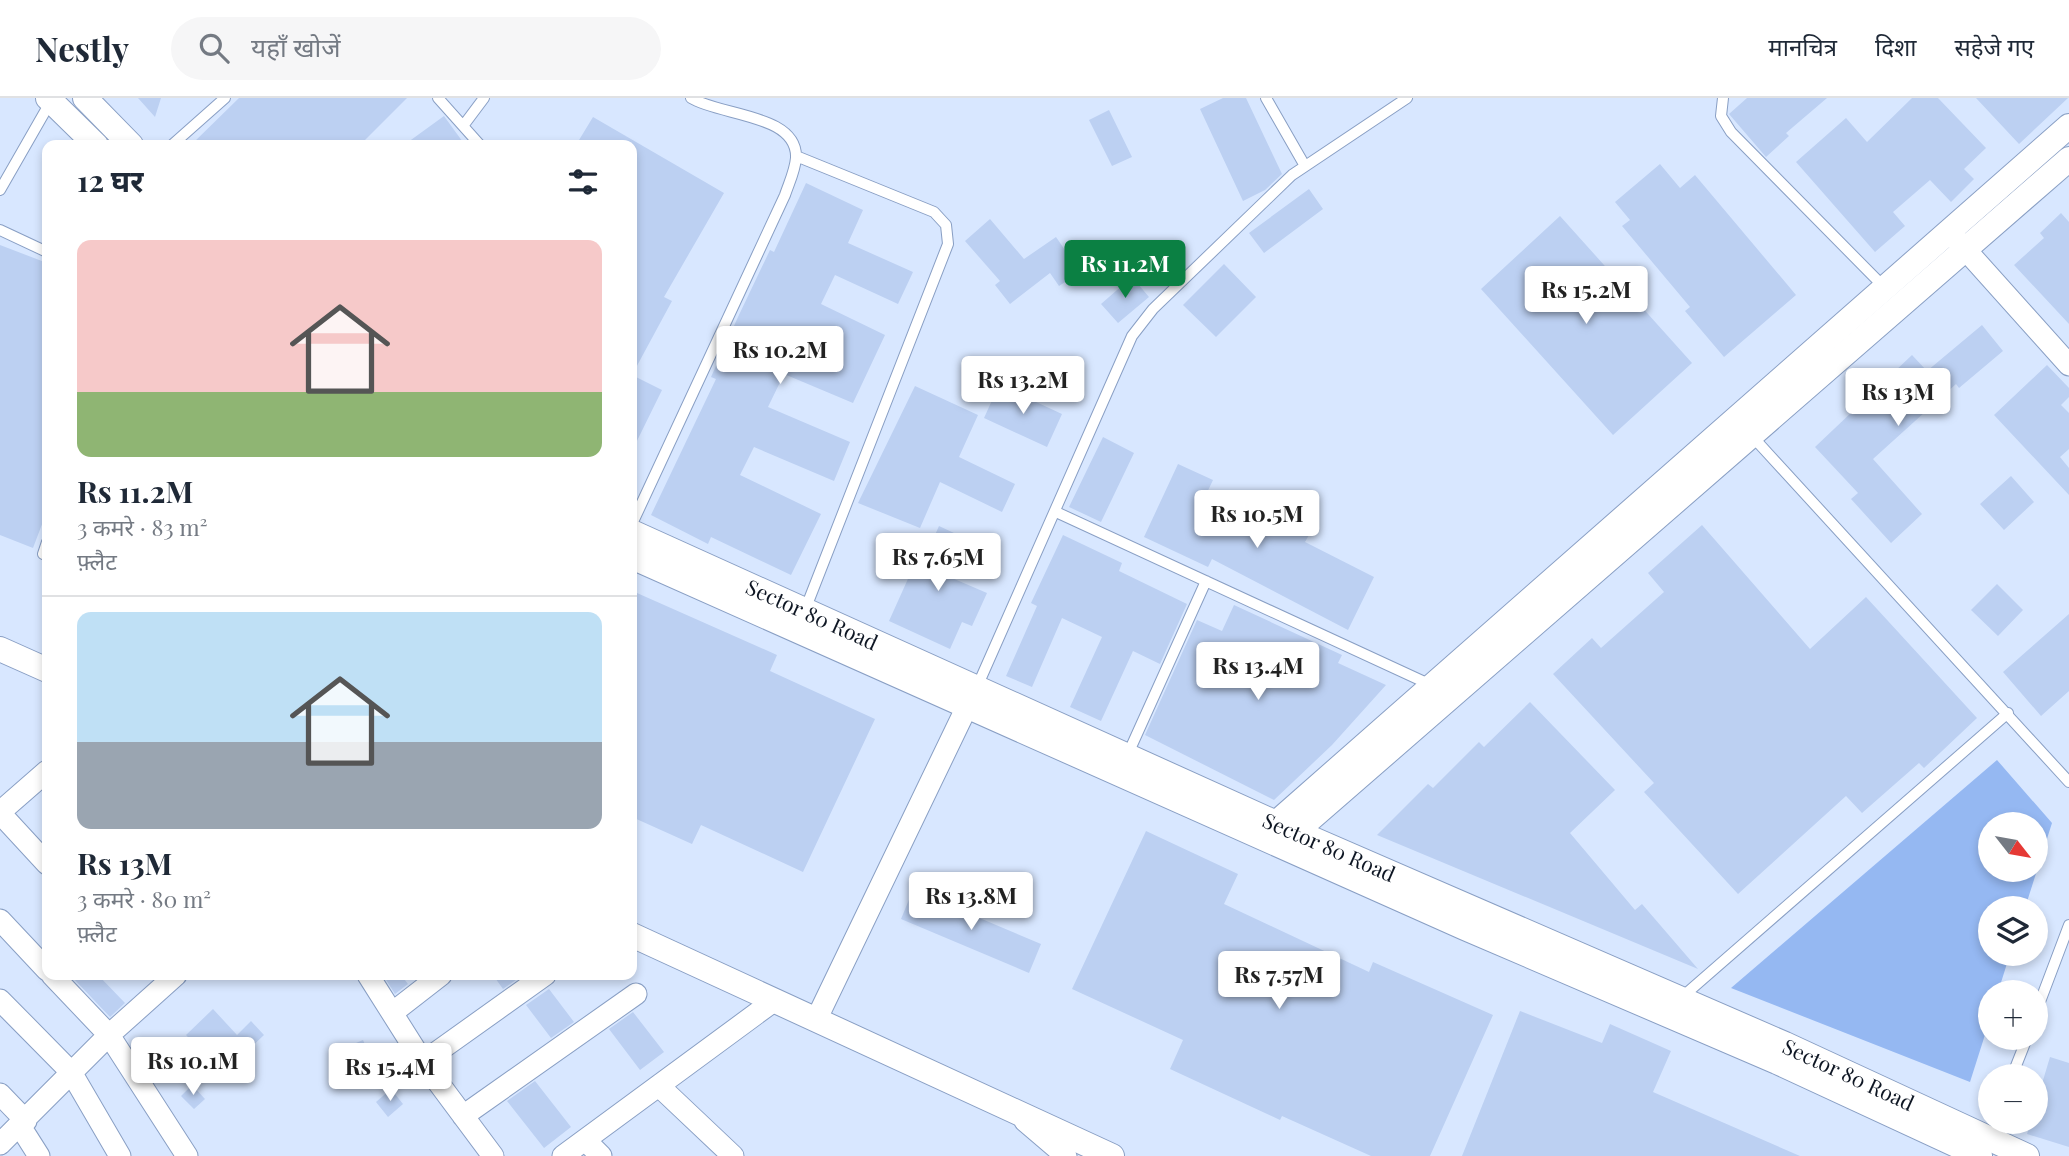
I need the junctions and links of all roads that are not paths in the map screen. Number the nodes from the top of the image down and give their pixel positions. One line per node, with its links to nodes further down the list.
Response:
1 (85, 98): 13 (street)
2 (225, 98): 14 (lane)
3 (438, 98): 10 (lane)
4 (484, 98): 10 (lane)
5 (691, 98): 16 (lane)
6 (1266, 98): 18 (lane)
7 (1407, 98): 18 (lane)
8 (1723, 98): 23 (lane)
9 (49, 100): 12 (street); 19 (lane)
10 (463, 126): 15 (lane)
11 (2069, 126): 21 (street)
12 (91, 140)
13 (126, 140)
14 (178, 140)
15 (476, 140)
16 (796, 156): 27 (lane); 31 (lane)
17 (2069, 159): 21 (street)
18 (1305, 166): 26 (lane)
19 (0, 190)
20 (0, 230): 22 (lane)
21 (1958, 241): 23 (street); 24 (street); 25 (street)
22 (42, 250)
23 (1885, 289): 34 (street)
24 (2069, 365)
25 (1752, 436): 36 (lane); 41 (street)
26 (1056, 512): 30 (lane); 35 (lane)
27 (637, 513)
28 (637, 534): 31 (street, Sector 80 Road)
29 (637, 559): 35 (street, Sector 80 Road)
30 (1206, 581): 34 (lane); 37 (lane)
31 (805, 610): 35 (street, Sector 80 Road)
32 (0, 649): 33 (street)
33 (42, 668)
34 (1431, 685): 41 (street)
35 (971, 696): 37 (street, Sector 80 Road); 41 (street, Sector 80 Road); 58 (street)
36 (2008, 713): 39 (lane); 56 (lane)
37 (1127, 756): 41 (street, Sector 80 Road)
38 (42, 775): 40 (street)
39 (2069, 782)
40 (0, 812): 42 (street)
41 (1278, 834): 56 (street, Sector 80 Road)
42 (42, 858)
43 (0, 920): 46 (street)
44 (2069, 925): 52 (lane)
45 (637, 937): 55 (street)
46 (42, 965)
47 (57, 980): 59 (street)
48 (161, 980): 59 (street)
49 (371, 980): 57 (street)
50 (435, 980): 57 (street)
51 (538, 980): 60 (street)
52 (2048, 981)
53 (636, 994): 65 (street)
54 (0, 1000): 61 (street)
55 (775, 1000): 58 (street); 62 (street)
56 (1672, 1007): 68 (street, Sector 80 Road)
57 (392, 1013): 60 (street)
58 (817, 1018): 64 (street)
59 (109, 1035): 61 (street); 72 (street)
60 (423, 1062): 65 (street)
61 (71, 1072): 66 (street); 71 (street)
62 (659, 1086): 69 (street); 75 (street)
63 (0, 1094): 66 (street)
64 (1018, 1115): 76 (street); 77 (street)
65 (463, 1116): 73 (street)
66 (23, 1123): 67 (street); 70 (street)
67 (0, 1144)
68 (1986, 1145): 78 (street, Sector 80 Road)
69 (593, 1148): 74 (street)
70 (39, 1156)
71 (120, 1156)
72 (187, 1156)
73 (494, 1156)
74 (563, 1156)
75 (733, 1156)
76 (1066, 1156)
77 (1112, 1156)
78 (2027, 1156)

